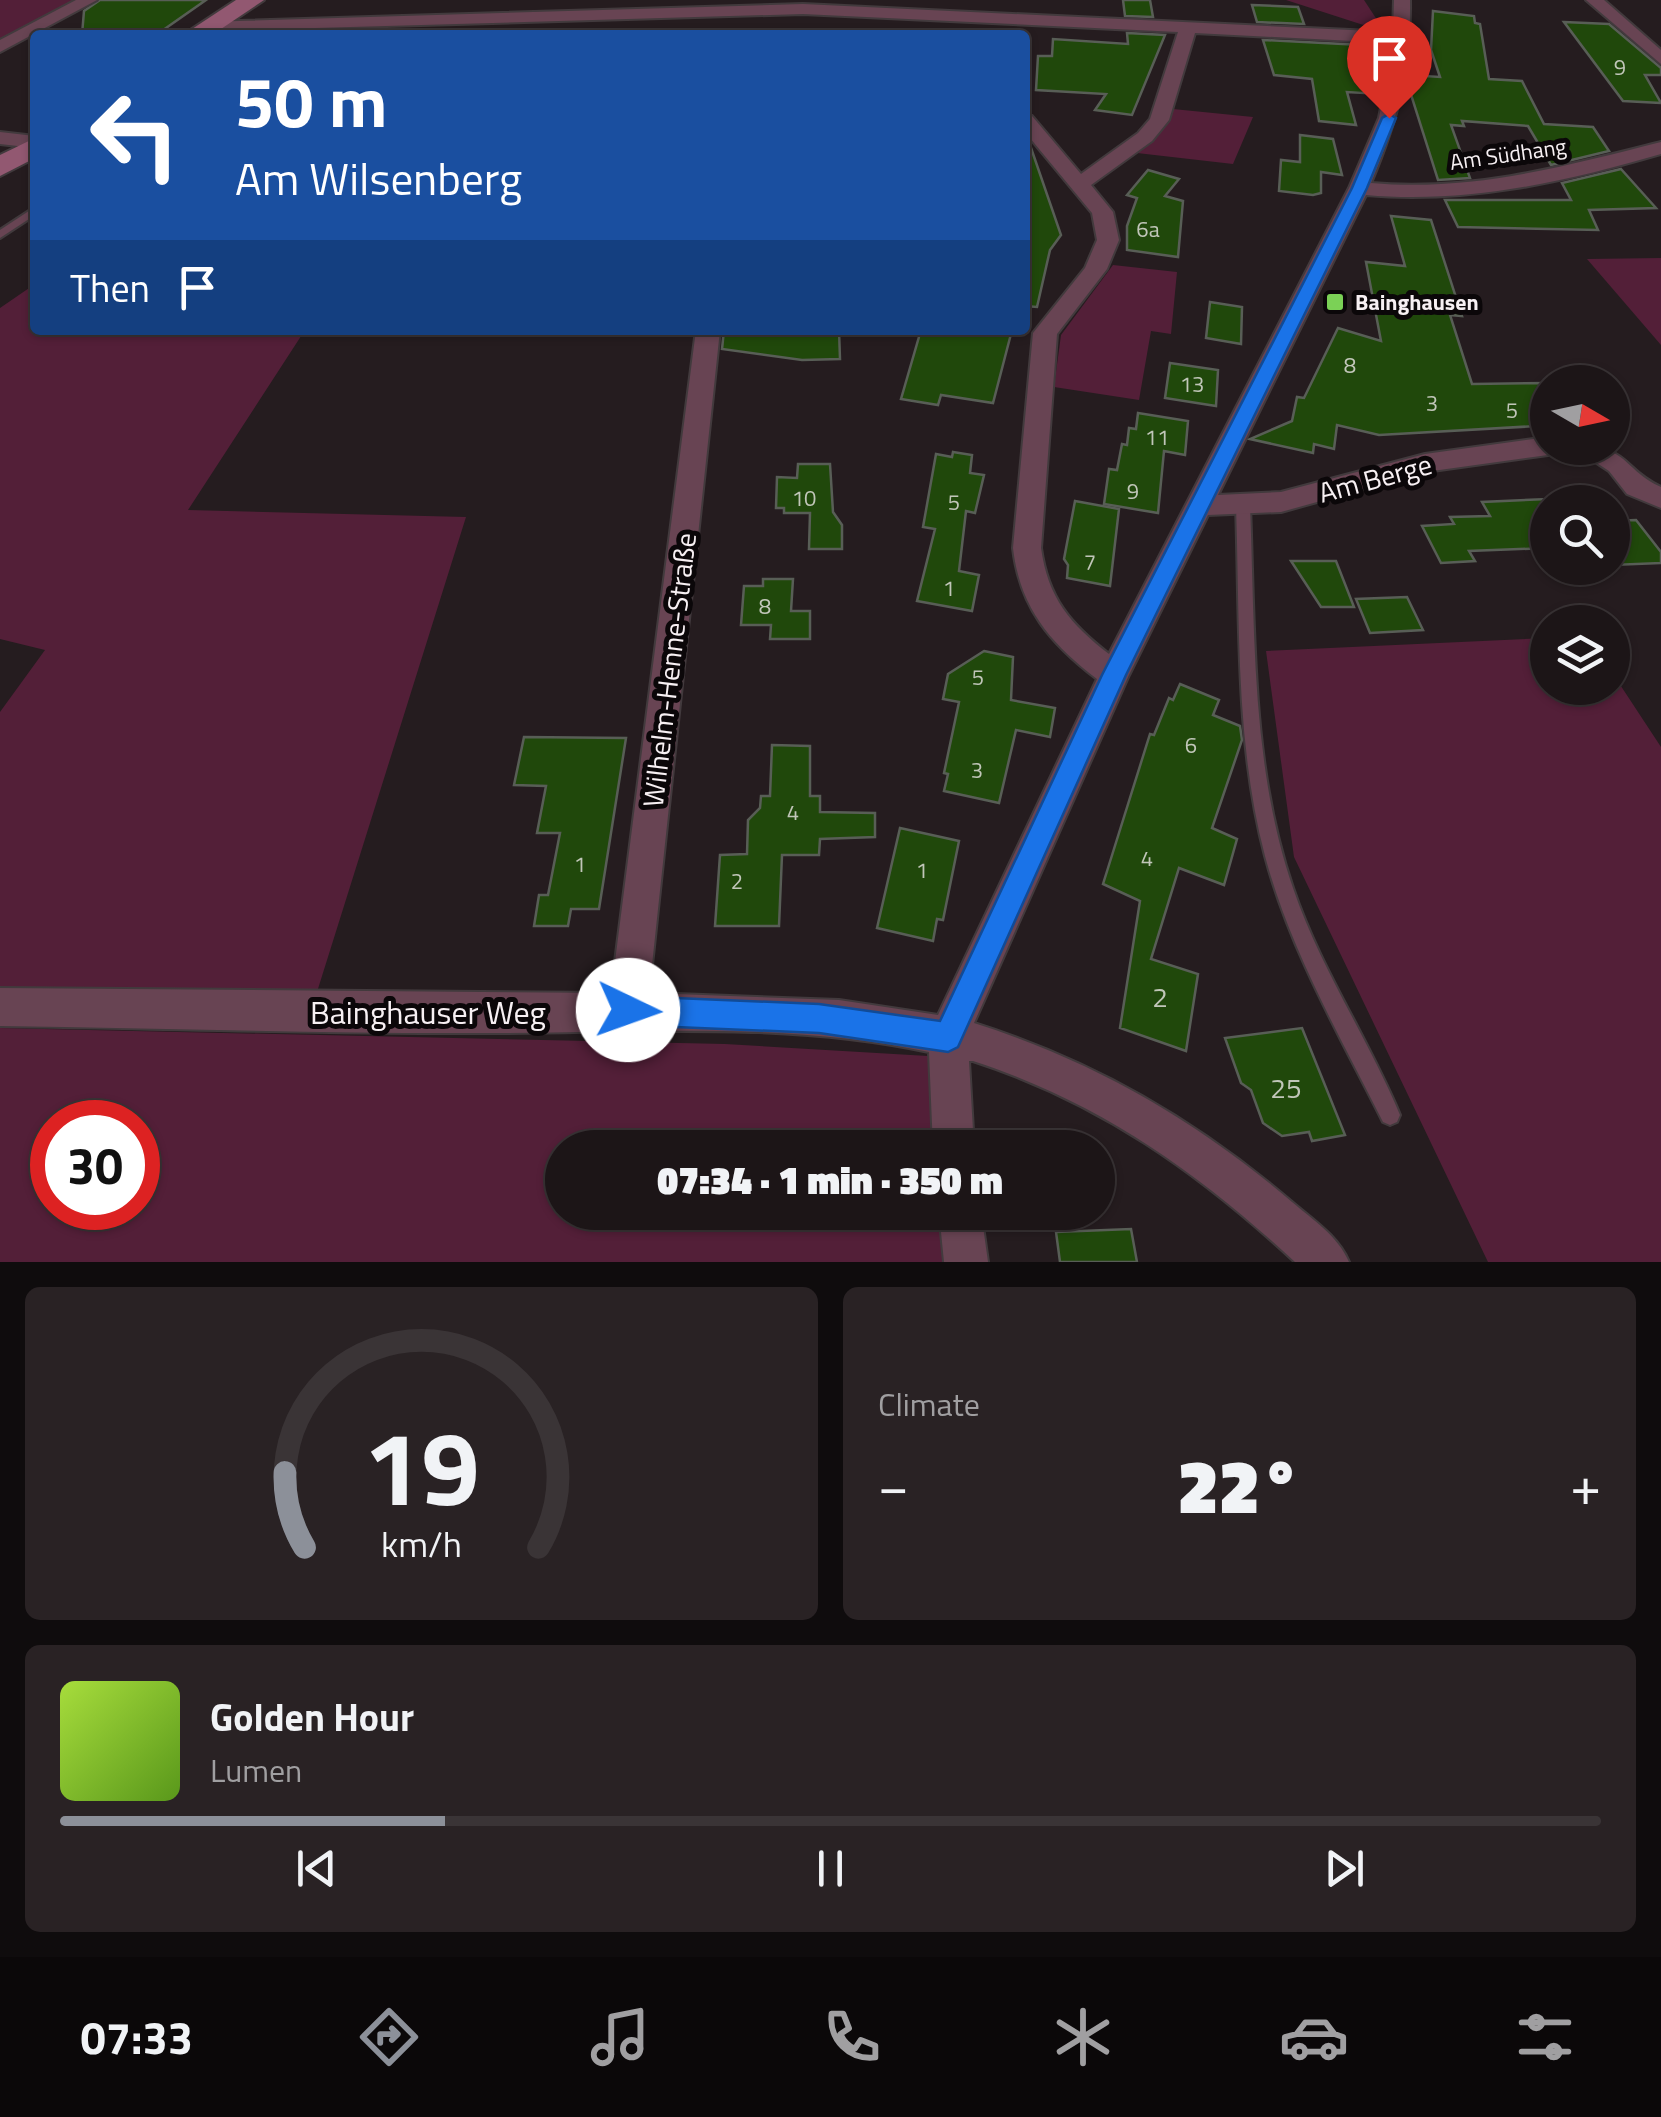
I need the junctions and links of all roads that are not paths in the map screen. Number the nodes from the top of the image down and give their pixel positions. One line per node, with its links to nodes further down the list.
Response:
1 (89, 0): 10 (street)
2 (252, 0): 11 (main road)
3 (1381, 0): 6 (street)
4 (1594, 0): 14 (street)
5 (803, 9): 7 (street); 11 (street); 12 (street)
6 (1401, 20): 8 (street); 22 (street)
7 (1010, 27): 8 (street)
8 (1188, 28): 21 (street)
9 (30, 30): 13 (street)
10 (31, 30)
11 (202, 30)
12 (794, 30)
13 (0, 46)
14 (1661, 59)
15 (1030, 126): 21 (street)
16 (0, 138): 17 (street)
17 (30, 143)
18 (30, 147): 20 (main road)
19 (1661, 148): 22 (street, Am Südhang)
20 (0, 167)
21 (1082, 184): 31 (street)
22 (1360, 188): 30 (street)
23 (30, 214): 24 (lane)
24 (0, 235)
25 (707, 335): 33 (street, Wilhelm-Henne-Straße)
26 (1530, 448): 29 (street, Am Berge)
27 (1618, 465): 28 (street)
28 (1661, 498)
29 (1242, 505): 30 (street, Am Berge); 35 (lane)
30 (1202, 506): 31 (street)
31 (1114, 675): 34 (street)
32 (0, 1008): 33 (street, Bainghauser Weg)
33 (628, 1010): 34 (street, Bainghauser Weg)
34 (948, 1037): 36 (street); 39 (street, Bainghauser Weg)
35 (1390, 1115)
36 (953, 1130)
37 (962, 1230): 38 (street)
38 (966, 1262)
39 (1327, 1262)

